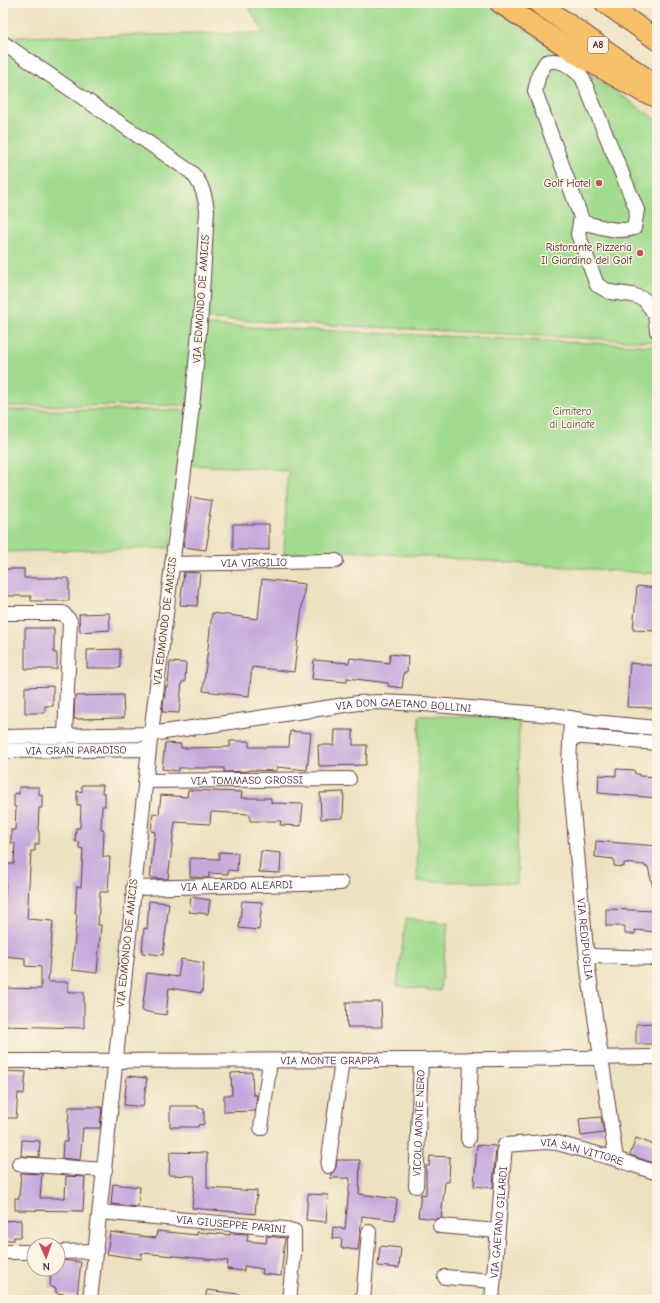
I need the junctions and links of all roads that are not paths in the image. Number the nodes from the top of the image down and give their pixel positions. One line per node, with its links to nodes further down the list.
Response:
1 (500, 3): 7 (highway)
2 (538, 3): 6 (highway, A8)
3 (605, 3): 4 (highway)
4 (657, 40)
5 (3, 43): 11 (street, VIA EDMONDO DE AMICIS)
6 (657, 86)
7 (657, 97)
8 (580, 222): 8 (street); 9 (street)
9 (657, 331)
10 (336, 561): 11 (street, VIA VIRGILIO)
11 (172, 564): 15 (street, VIA EDMONDO DE AMICIS)
12 (3, 613): 16 (street)
13 (571, 718): 14 (street, VIA DON GAETANO BOLLINI); 15 (street, VIA DON GAETANO BOLLINI); 17 (street, VIA REDIPUGLIA)
14 (657, 728)
15 (151, 734): 16 (street, VIA DON GAETANO BOLLINI); 20 (street, VIA EDMONDO DE AMICIS)
16 (65, 736): 18 (street, VIA DON GAETANO BOLLINI)
17 (571, 736): 19 (street); 26 (street, VIA REDIPUGLIA)
18 (3, 737)
19 (657, 743)
20 (149, 749): 21 (street, VIA GRAN PARADISO); 23 (street, VIA EDMONDO DE AMICIS)
21 (3, 751)
22 (349, 779): 23 (street, VIA TOMMASO GROSSI)
23 (145, 781): 25 (street, VIA EDMONDO DE AMICIS)
24 (341, 883): 25 (street, VIA ALEARDO ALEARDI)
25 (133, 888): 34 (street, VIA EDMONDO DE AMICIS)
26 (588, 954): 27 (street); 28 (street, VIA REDIPUGLIA)
27 (657, 958)
28 (601, 1057): 29 (street, VIA MONTE GRAPPA); 30 (street, VIA MONTE GRAPPA); 39 (street, VIA REDIPUGLIA)
29 (657, 1057)
30 (471, 1059): 32 (street, VIA MONTE GRAPPA); 37 (street)
31 (342, 1060): 32 (street, VIA MONTE GRAPPA); 35 (street, VIA MONTE GRAPPA); 41 (street)
32 (421, 1060): 44 (street, VICOLO MONTE NERO)
33 (3, 1061): 34 (street, VIA MONTE GRAPPA)
34 (116, 1061): 35 (street, VIA MONTE GRAPPA); 42 (street, VIA EDMONDO DE AMICIS)
35 (270, 1061): 36 (street)
36 (261, 1128)
37 (468, 1139)
38 (505, 1145): 39 (street, VIA SAN VITTORE); 47 (street, VIA GAETANO GILARDI)
39 (616, 1159): 43 (street, VIA SAN VITTORE)
40 (19, 1164): 42 (street)
41 (328, 1166)
42 (105, 1170): 45 (street, VIA EDMONDO DE AMICIS)
43 (657, 1173)
44 (416, 1186)
45 (100, 1212): 49 (street, VIA EDMONDO DE AMICIS); 56 (street, VIA GIUSEPPE PARINI)
46 (440, 1226): 47 (street)
47 (498, 1231): 54 (street, VIA GAETANO GILARDI)
48 (370, 1232): 57 (street)
49 (96, 1251): 52 (street); 55 (street, VIA EDMONDO DE AMICIS)
50 (3, 1252): 51 (street)
51 (26, 1252)
52 (66, 1252)
53 (445, 1277): 54 (street)
54 (493, 1281): 58 (street, VIA GAETANO GILARDI)
55 (90, 1300)
56 (289, 1300)
57 (363, 1300)
58 (492, 1300)

